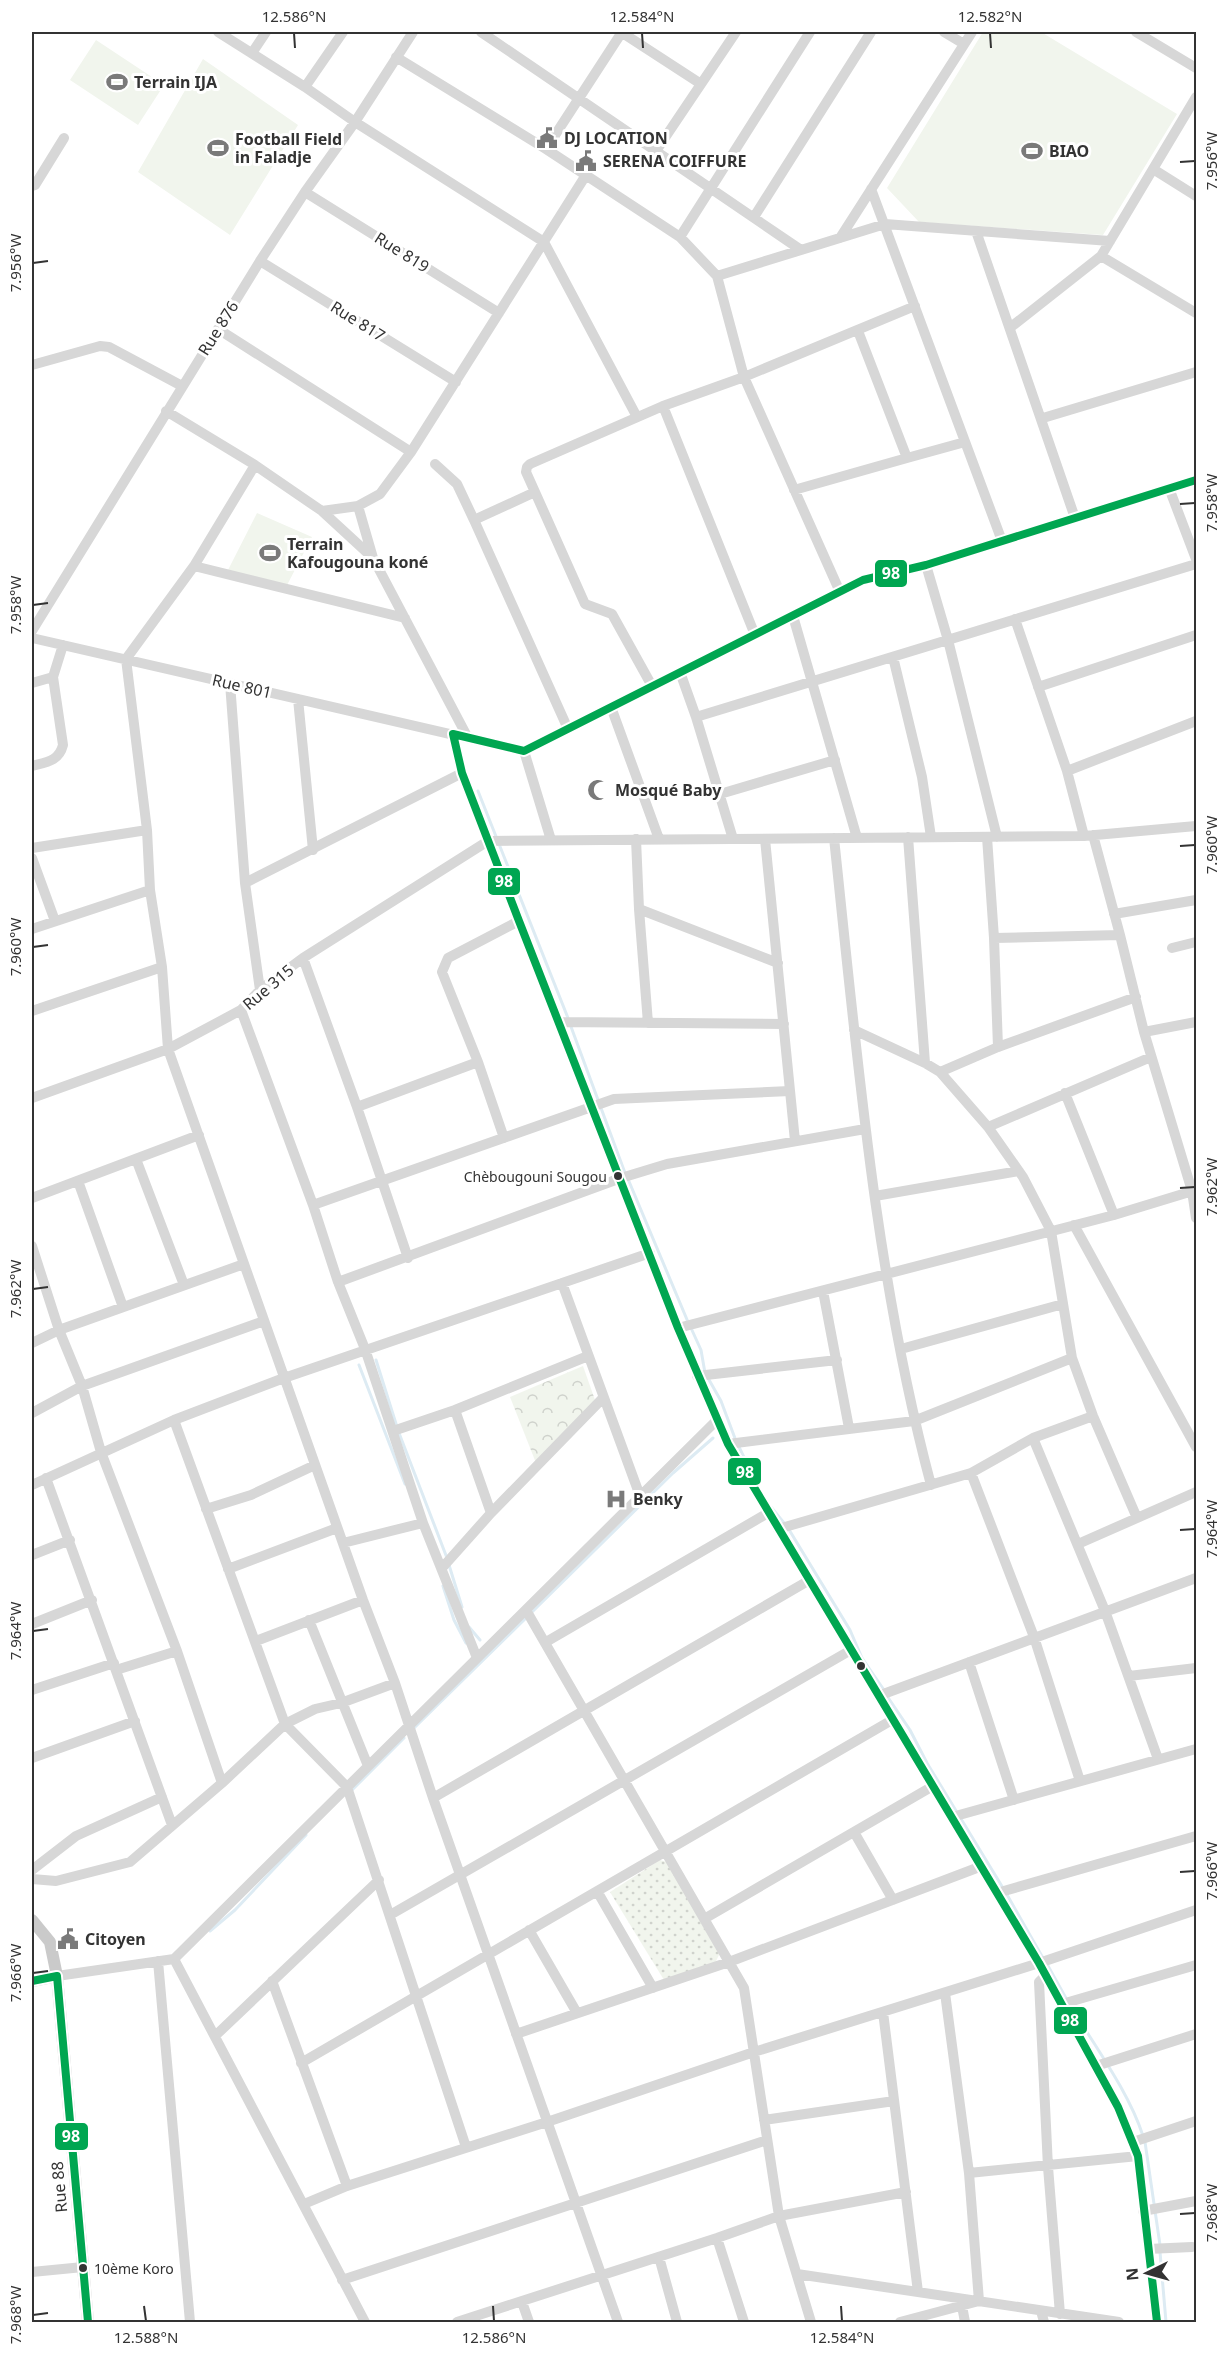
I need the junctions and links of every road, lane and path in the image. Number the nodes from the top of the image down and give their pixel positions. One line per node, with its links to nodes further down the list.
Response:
1 (218, 32): 14 (street)
2 (266, 32): 14 (street)
3 (343, 32): 18 (street)
4 (413, 32): 15 (street, Rue 876)
5 (481, 32): 20 (street)
6 (622, 32): 17 (street); 20 (street)
7 (736, 32): 17 (street)
8 (810, 32): 28 (street)
9 (871, 32): 32 (street)
10 (944, 32): 13 (street)
11 (972, 32): 13 (street)
12 (1136, 32): 16 (street)
13 (964, 44): 29 (street)
14 (252, 53): 18 (street)
15 (396, 57): 21 (street, Rue 876); 23 (street)
16 (1197, 68)
17 (701, 84): 24 (street)
18 (305, 87): 21 (street)
19 (1197, 97): 25 (street)
20 (579, 98): 23 (street); 24 (street)
21 (355, 122): 30 (street, Rue 876); 38 (street)
22 (64, 138): 27 (street)
23 (546, 149): 26 (street)
24 (656, 151): 28 (street)
25 (1153, 169): 31 (street); 37 (street)
26 (586, 175): 35 (street); 38 (street)
27 (32, 186)
28 (711, 188): 32 (street); 35 (street)
29 (871, 189): 33 (street); 36 (street)
30 (305, 192): 41 (street, Rue 876); 44 (street, Rue 819)
31 (1197, 196)
32 (754, 217): 39 (street)
33 (885, 224): 34 (street); 36 (street); 43 (street)
34 (976, 231): 37 (street); 46 (street)
35 (680, 237): 42 (street)
36 (840, 238): 39 (street)
37 (1110, 241): 40 (street)
38 (543, 242): 44 (street); 56 (street)
39 (801, 250): 42 (street)
40 (1101, 256): 45 (street); 46 (street)
41 (260, 261): 47 (street, Rue 876); 52 (street, Rue 817)
42 (717, 276): 51 (street)
43 (915, 306): 48 (street); 58 (street)
44 (499, 313): 52 (street)
45 (1197, 313)
46 (1011, 327): 57 (street)
47 (218, 329): 53 (street, Rue 876); 59 (street)
48 (858, 331): 51 (street); 60 (street)
49 (32, 365): 53 (street)
50 (1197, 372): 57 (street)
51 (744, 377): 54 (street); 65 (street)
52 (456, 382): 59 (street)
53 (182, 387): 55 (street, Rue 876)
54 (663, 406): 56 (street); 82 (street)
55 (166, 411): 62 (street); 80 (street, Rue 876)
56 (637, 417): 66 (street)
57 (1042, 418): 69 (street)
58 (965, 442): 60 (street); 71 (street)
59 (411, 452): 67 (street)
60 (907, 458): 65 (street)
61 (435, 464): 70 (street)
62 (255, 465): 68 (street); 75 (street)
63 (1197, 480): 64 (street)
64 (1170, 488): 69 (street); 73 (street)
65 (794, 490): 76 (street)
66 (535, 492): 70 (street); 93 (street)
67 (358, 506): 68 (street); 72 (street)
68 (322, 511): 72 (street)
69 (1076, 518): 71 (street)
70 (474, 520): 99 (street)
71 (1002, 541): 74 (street)
72 (373, 558): 78 (street)
73 (1197, 562): 79 (street)
74 (926, 565): 76 (street); 84 (street)
75 (194, 566): 78 (street); 87 (street)
76 (840, 592): 77 (street)
77 (793, 616): 82 (street); 90 (street)
78 (405, 618): 101 (street)
79 (1015, 619): 84 (street); 94 (street)
80 (32, 631)
81 (1197, 634): 94 (street)
82 (755, 635): 88 (street)
83 (32, 638): 85 (street, Rue 801)
84 (948, 640): 86 (street); 113 (street)
85 (63, 645): 87 (street, Rue 801); 89 (street)
86 (894, 657): 90 (street); 112 (street)
87 (126, 660): 92 (street, Rue 801); 109 (street)
88 (680, 672): 93 (street); 97 (street)
89 (53, 677): 91 (street); 104 (street)
90 (812, 682): 97 (street); 103 (street)
91 (32, 683)
92 (230, 683): 95 (street, Rue 801); 125 (street)
93 (652, 686): 96 (street)
94 (1038, 687): 105 (street)
95 (298, 699): 100 (street, Rue 801); 123 (street)
96 (611, 707): 99 (street); 118 (street)
97 (696, 717): 107 (street)
98 (1197, 721): 105 (street)
99 (568, 729): 102 (street)
100 (453, 734): 101 (street, Rue 801); 106 (street)
101 (468, 738): 102 (street, Rue 801)
102 (524, 751): 120 (street)
103 (835, 760): 107 (street); 116 (street)
104 (32, 766)
105 (1067, 771): 110 (street)
106 (462, 773): 121 (street); 123 (street)
107 (720, 794): 119 (street)
108 (1197, 826): 110 (street)
109 (147, 830): 122 (street); 126 (street)
110 (1088, 836): 113 (street); 129 (street)
111 (908, 837): 112 (street); 116 (street); 154 (street)
112 (931, 837): 113 (street)
113 (992, 837): 134 (street)
114 (765, 838): 115 (street); 119 (street); 138 (street)
115 (834, 838): 116 (street); 148 (street)
116 (857, 838)
117 (636, 839): 118 (street); 120 (street); 128 (street)
118 (659, 839): 119 (street)
119 (733, 839)
120 (551, 840): 121 (street)
121 (488, 841): 131 (street); 137 (street, Rue 315)
122 (32, 848)
123 (313, 850): 125 (street)
124 (32, 858): 130 (street)
125 (245, 883): 140 (street)
126 (150, 890): 130 (street); 139 (street)
127 (1197, 900): 129 (street)
128 (639, 909): 138 (street); 145 (street)
129 (1114, 914): 133 (street)
130 (55, 921): 132 (street)
131 (519, 921): 144 (street); 153 (street)
132 (32, 929)
133 (1120, 934): 134 (street); 141 (street)
134 (994, 938): 150 (street)
135 (1197, 942): 136 (street)
136 (1172, 948)
137 (303, 958): 140 (street, Rue 315); 159 (street)
138 (778, 963): 147 (street)
139 (162, 967): 143 (street); 151 (street)
140 (260, 990): 142 (street, Rue 315)
141 (1136, 997): 149 (street); 150 (street)
142 (241, 1010): 151 (street, Rue 315); 174 (street)
143 (32, 1011)
144 (558, 1022): 145 (street); 160 (street)
145 (648, 1023): 147 (street)
146 (1197, 1023): 149 (street)
147 (784, 1024): 156 (street)
148 (854, 1030): 154 (street); 162 (street)
149 (1144, 1032): 152 (street)
150 (998, 1047): 155 (street)
151 (168, 1049): 158 (street, Rue 315); 163 (street)
152 (1151, 1057): 157 (street); 171 (street)
153 (478, 1062): 159 (street); 164 (street)
154 (925, 1063): 155 (street)
155 (940, 1072): 161 (street)
156 (790, 1092): 160 (street); 165 (street)
157 (1065, 1093): 161 (street); 175 (street)
158 (32, 1098)
159 (357, 1107): 170 (street)
160 (591, 1107): 164 (street); 168 (street)
161 (988, 1127): 167 (street)
162 (865, 1129): 165 (street); 172 (street)
163 (199, 1135): 166 (street); 182 (street)
164 (504, 1138): 170 (street)
165 (795, 1141): 168 (street)
166 (136, 1159): 169 (street); 186 (street)
167 (1019, 1171): 172 (street); 178 (street)
168 (621, 1178): 180 (street); 181 (street)
169 (78, 1180): 173 (street); 189 (street)
170 (382, 1180): 174 (street); 181 (street)
171 (1194, 1190): 175 (street); 176 (street)
172 (875, 1196): 183 (street)
173 (32, 1198)
174 (313, 1205): 184 (street)
175 (1114, 1215): 177 (street)
176 (1197, 1218)
177 (1074, 1225): 178 (street); 213 (street)
178 (1051, 1231): 183 (street); 188 (street)
179 (32, 1246): 192 (street)
180 (650, 1253): 185 (street); 191 (street)
181 (408, 1257): 184 (street)
182 (244, 1264): 186 (street); 190 (street)
183 (888, 1275): 187 (street); 195 (street)
184 (338, 1282): 194 (street)
185 (562, 1282): 194 (street); 196 (street)
186 (184, 1285): 189 (street)
187 (823, 1291): 191 (street); 198 (street)
188 (1063, 1304): 195 (street); 197 (street)
189 (123, 1307): 192 (street)
190 (264, 1321): 200 (street); 201 (street)
191 (678, 1328): 199 (street)
192 (59, 1330): 193 (street); 201 (street)
193 (32, 1343)
194 (365, 1349): 200 (street); 210 (street)
195 (901, 1349): 208 (street)
196 (588, 1356): 202 (street); 203 (street)
197 (1072, 1358): 205 (street); 208 (street)
198 (837, 1360): 199 (street); 209 (street)
199 (697, 1376): 207 (street)
200 (284, 1378): 206 (street); 215 (street)
201 (82, 1386): 204 (street); 214 (street)
202 (603, 1398): 221 (street); 223 (street)
203 (455, 1410): 210 (street); 223 (street)
204 (32, 1413)
205 (1093, 1416): 211 (street); 225 (street)
206 (174, 1420): 214 (street); 222 (street)
207 (717, 1420): 212 (street); 221 (street)
208 (914, 1421): 209 (street); 219 (street)
209 (849, 1428): 212 (street)
210 (393, 1431): 226 (street)
211 (1033, 1438): 216 (street); 231 (street)
212 (728, 1444): 224 (street)
213 (1197, 1447)
214 (101, 1452): 217 (street); 247 (street)
215 (315, 1465): 222 (street); 227 (street)
216 (971, 1473): 219 (street); 243 (street)
217 (46, 1478): 218 (street); 229 (street)
218 (32, 1485)
219 (931, 1485): 228 (street)
220 (1197, 1492): 225 (street)
221 (640, 1496): 239 (street)
222 (206, 1509): 234 (street)
223 (491, 1513): 233 (street)
224 (768, 1513): 228 (street); 245 (street)
225 (1137, 1518): 231 (street)
226 (423, 1523): 230 (street); 233 (street)
227 (337, 1528): 230 (street); 234 (street)
228 (778, 1529): 236 (street)
229 (70, 1540): 232 (street); 237 (street)
230 (343, 1543): 238 (street)
231 (1078, 1545): 240 (street)
232 (32, 1555)
233 (442, 1568): 248 (street)
234 (228, 1569): 244 (street)
235 (1197, 1578): 240 (street)
236 (808, 1581): 246 (street); 257 (street)
237 (92, 1600): 242 (street); 250 (street)
238 (363, 1600): 241 (street); 253 (street)
239 (526, 1610): 245 (street); 248 (street)
240 (1106, 1611): 243 (street); 252 (street)
241 (309, 1620): 244 (street); 256 (street)
242 (32, 1623)
243 (1034, 1637): 249 (street); 267 (street)
244 (256, 1641): 260 (street)
245 (546, 1642): 257 (street)
246 (850, 1650): 255 (street); 266 (street)
247 (177, 1651): 250 (street); 268 (street)
248 (477, 1658): 261 (street)
249 (969, 1662): 255 (street); 273 (street)
250 (115, 1666): 254 (street); 259 (street)
251 (1197, 1668): 252 (street)
252 (1130, 1676): 264 (street)
253 (395, 1683): 256 (street); 261 (street)
254 (32, 1690)
255 (878, 1696): 258 (street)
256 (341, 1703): 260 (street); 265 (street)
257 (585, 1710): 266 (street); 272 (street)
258 (892, 1720): 269 (street); 278 (street)
259 (135, 1721): 263 (street); 271 (street)
260 (285, 1724): 268 (street); 270 (street)
261 (408, 1727): 265 (street); 272 (street)
262 (1197, 1749): 264 (street)
263 (32, 1758)
264 (1158, 1759): 267 (street)
265 (368, 1767): 270 (street)
266 (625, 1781): 278 (street); 281 (street)
267 (1080, 1781): 273 (street)
268 (222, 1783): 275 (street)
269 (933, 1786): 274 (street); 276 (street)
270 (347, 1787): 283 (street); 293 (street)
271 (162, 1797): 275 (street); 280 (street)
272 (433, 1798): 281 (street)
273 (1014, 1800): 274 (street)
274 (952, 1817): 279 (street)
275 (172, 1825): 282 (street)
276 (854, 1832): 286 (street); 289 (street)
277 (1197, 1836): 285 (street)
278 (666, 1851): 284 (street); 289 (street)
279 (982, 1866): 285 (street); 286 (street)
280 (32, 1870)
281 (460, 1876): 288 (street); 292 (street)
282 (32, 1879)
283 (379, 1880): 288 (street); 300 (street)
284 (597, 1891): 291 (street); 302 (street)
285 (997, 1893): 296 (street)
286 (893, 1900): 295 (street)
287 (1197, 1910): 296 (street)
288 (390, 1915): 304 (street)
289 (704, 1919): 295 (street)
290 (32, 1920): 298 (main road, Rue 88)
291 (529, 1930): 292 (street); 307 (street)
292 (488, 1953): 304 (street); 308 (street)
293 (174, 1959): 294 (street); 310 (street)
294 (158, 1961): 298 (street); 347 (street)
295 (729, 1962): 302 (street); 311 (street)
296 (1039, 1963): 299 (street); 303 (street)
297 (1197, 1965): 305 (street)
298 (57, 1976): 301 (main road); 335 (main road, Rue 88)
299 (1046, 1976): 305 (street); 322 (street)
300 (272, 1981): 310 (street); 312 (street)
301 (32, 1982)
302 (653, 1988): 307 (street)
303 (945, 1992): 306 (street); 323 (street)
304 (416, 1996): 312 (street); 320 (street)
305 (1062, 2004): 313 (street)
306 (883, 2012): 311 (street); 314 (street)
307 (577, 2013): 308 (street)
308 (516, 2034): 317 (street)
309 (1197, 2034): 313 (street)
310 (215, 2036): 328 (street)
311 (754, 2052): 315 (street); 317 (street)
312 (301, 2063): 324 (street)
313 (1096, 2066): 319 (street)
314 (894, 2101): 315 (street); 325 (street)
315 (764, 2120): 318 (street)
316 (1197, 2121): 319 (street)
317 (547, 2122): 320 (street); 327 (street)
318 (767, 2140): 327 (street); 330 (street)
319 (1133, 2142): 321 (street)
320 (466, 2147): 324 (street)
321 (1138, 2156): 322 (street); 329 (street)
322 (1048, 2167): 323 (street); 345 (street)
323 (969, 2173): 341 (street)
324 (347, 2186): 328 (street)
325 (906, 2192): 330 (street); 340 (street)
326 (1197, 2201): 329 (street)
327 (576, 2202): 338 (street); 339 (street)
328 (304, 2204): 339 (street)
329 (1143, 2211): 332 (street)
330 (779, 2216): 331 (street); 337 (street)
331 (717, 2238): 334 (street); 353 (street)
332 (1148, 2249): 333 (street); 359 (street)
333 (1195, 2250)
334 (659, 2257): 338 (street); 352 (street)
335 (83, 2267): 336 (street); 346 (main road, Rue 88)
336 (32, 2272)
337 (797, 2274): 340 (street); 354 (street)
338 (601, 2275): 342 (street); 351 (street)
339 (342, 2280): 348 (street)
340 (918, 2292): 341 (street)
341 (979, 2301): 343 (street); 344 (street)
342 (522, 2302): 349 (street); 350 (street)
343 (962, 2306): 355 (street); 356 (street)
344 (1041, 2311): 345 (street); 357 (street)
345 (1060, 2314): 358 (street)
346 (88, 2322)
347 (190, 2322)
348 (365, 2322)
349 (457, 2322)
350 (529, 2322)
351 (618, 2322)
352 (677, 2322)
353 (744, 2322)
354 (811, 2322)
355 (901, 2322)
356 (965, 2322)
357 (1044, 2322)
358 (1119, 2322)
359 (1157, 2322)

